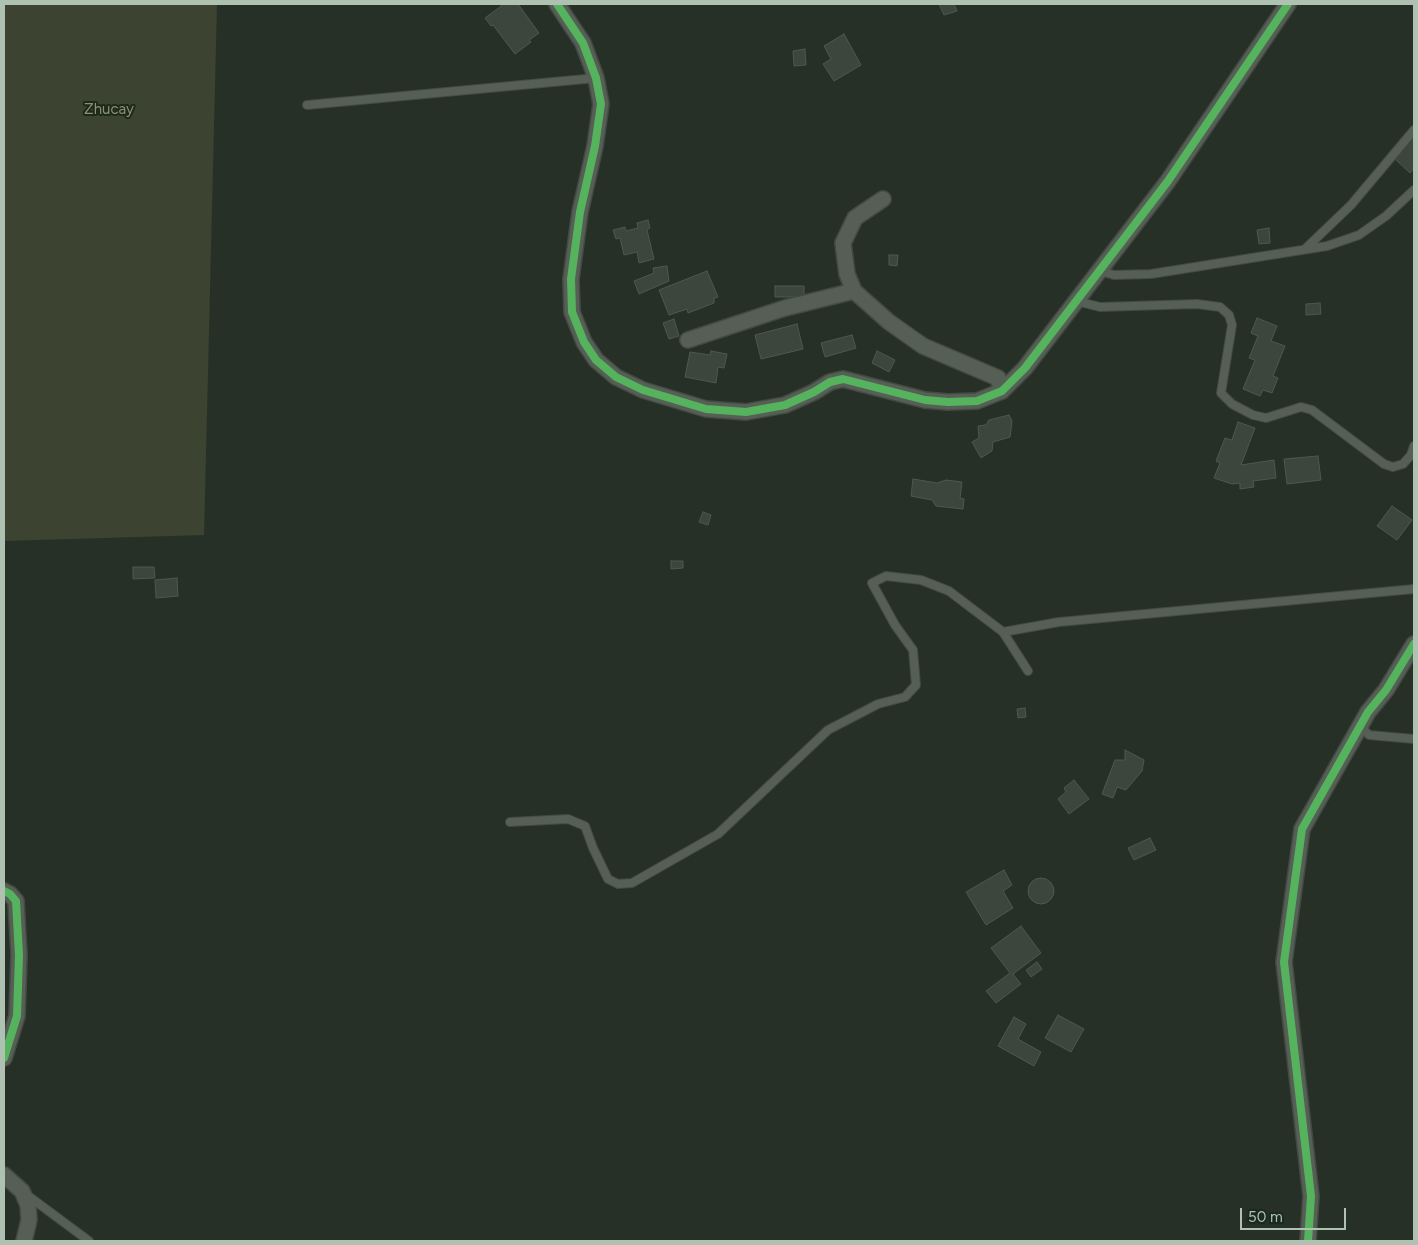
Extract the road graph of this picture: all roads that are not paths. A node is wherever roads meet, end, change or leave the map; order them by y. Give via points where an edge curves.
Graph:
1 (556, 4) edge
2 (1288, 4) edge
3 (596, 78) junction
4 (307, 106) dead end
5 (1414, 130) edge
6 (1414, 190) edge
7 (883, 198) dead end
8 (1304, 249) junction
9 (1100, 271) junction
10 (854, 291) junction
11 (1076, 301) junction
12 (688, 340) dead end
13 (1002, 391) junction
14 (1414, 446) edge
15 (1414, 589) edge
16 (1003, 632) junction
17 (1414, 644) edge
18 (1028, 671) dead end
19 (1360, 726) junction
20 (1414, 739) edge
21 (510, 822) dead end
22 (4, 891) edge
23 (4, 1058) edge
24 (4, 1175) edge
25 (22, 1191) junction
26 (24, 1241) edge
27 (89, 1241) edge
28 (1308, 1241) edge

1 - 3 street via 583,43
2 - 9 street via 1174,173
3 - 4 lane
3 - 13 street via 600,104 595,146 580,212 572,279 572,312 596,360 616,377 643,390 706,408 746,412 785,404 843,379 925,400 948,402 977,401
5 - 8 lane via 1351,205
6 - 8 lane via 1359,235 1327,246
7 - 10 street via 855,218 843,242 847,274
8 - 9 lane via 1151,274 1114,275
9 - 11 street
10 - 12 street via 785,308
10 - 13 street via 923,346 998,378
11 - 13 street
11 - 14 lane via 1100,307 1198,304 1220,307 1229,315 1232,325 1221,393 1232,404 1266,418 1301,407 1312,410 1384,464 1403,464
15 - 16 lane via 1059,622
16 - 18 lane
16 - 21 lane via 949,591 921,580 886,576 872,583 895,625 914,650 916,685 905,697 878,704 828,730 718,834 632,882 618,884 608,879 586,826 568,818
17 - 19 street
19 - 20 lane via 1369,735
19 - 28 street via 1302,829 1284,962 1311,1196
22 - 23 street via 16,901 19,955 17,1016
24 - 25 street
25 - 26 street via 28,1205
25 - 27 lane

